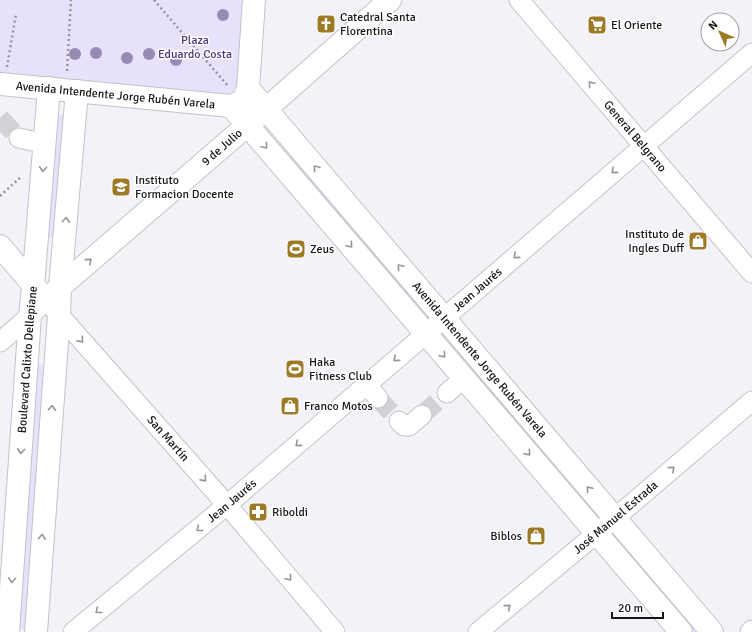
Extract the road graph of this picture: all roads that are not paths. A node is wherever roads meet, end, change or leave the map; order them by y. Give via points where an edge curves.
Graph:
1 (254, 0) edge
2 (390, 0) edge
3 (519, 0) edge
4 (752, 52) edge
5 (3, 75) edge
6 (72, 82) junction
7 (49, 88) junction
8 (237, 95) junction
9 (266, 109) junction
10 (247, 125) junction
11 (18, 138) tunnel mouth
12 (45, 144) junction
13 (644, 146) junction
14 (0, 246) edge
15 (752, 272) edge
16 (49, 297) junction
17 (30, 316) junction
18 (444, 318) junction
19 (425, 334) junction
20 (0, 342) edge
21 (464, 378) junction
22 (448, 393) tunnel mouth
23 (752, 401) edge
24 (422, 415) tunnel mouth
25 (400, 421) dead end
26 (227, 505) junction
27 (615, 518) junction
28 (596, 533) junction
29 (8, 632) edge
30 (36, 632) edge
31 (73, 632) edge
32 (336, 632) edge
33 (478, 632) edge
34 (681, 632) edge
35 (712, 632) edge

1 - 8 main road
2 - 9 main road, 9 de Julio
13 -> 3 street, General Belgrano
4 - 13 street, Jean Jaurés
5 - 7 main road, Avenida Intendente Jorge Rubén Varela
6 - 7 main road, Avenida Intendente Jorge Rubén Varela
6 - 8 main road, Avenida Intendente Jorge Rubén Varela
16 -> 6 main road, Boulevard Calixto Dellepiane
7 - 12 main road, Boulevard Calixto Dellepiane
8 - 9 main road, Avenida Intendente Jorge Rubén Varela
8 - 10 main road, Avenida Intendente Jorge Rubén Varela
9 - 10 main road, 9 de Julio
18 -> 9 main road, Avenida Intendente Jorge Rubén Varela
16 -> 10 main road, 9 de Julio
10 -> 19 main road, Avenida Intendente Jorge Rubén Varela
11 - 12 street
12 -> 16 main road, Boulevard Calixto Dellepiane
13 - 15 street, General Belgrano
13 -> 18 street, Jean Jaurés
14 - 16 main road, San Martín
16 - 17 main road, Boulevard Calixto Dellepiane
16 -> 26 street, San Martín
30 -> 16 main road, Boulevard Calixto Dellepiane
17 - 20 street
17 -> 29 main road, Boulevard Calixto Dellepiane
18 - 19 street, Jean Jaurés
27 -> 18 main road, Avenida Intendente Jorge Rubén Varela
19 -> 21 main road, Avenida Intendente Jorge Rubén Varela
19 -> 26 street, Jean Jaurés via 372,391
21 - 22 street
21 -> 28 main road, Avenida Intendente Jorge Rubén Varela
27 -> 23 street, José Manuel Estrada
24 - 25 street via 409,426 404,426
26 -> 31 street, Jean Jaurés
26 -> 32 street, San Martín
27 - 28 street, José Manuel Estrada
27 - 35 main road, Avenida Intendente Jorge Rubén Varela
33 -> 28 street, José Manuel Estrada
28 - 34 main road, Avenida Intendente Jorge Rubén Varela

